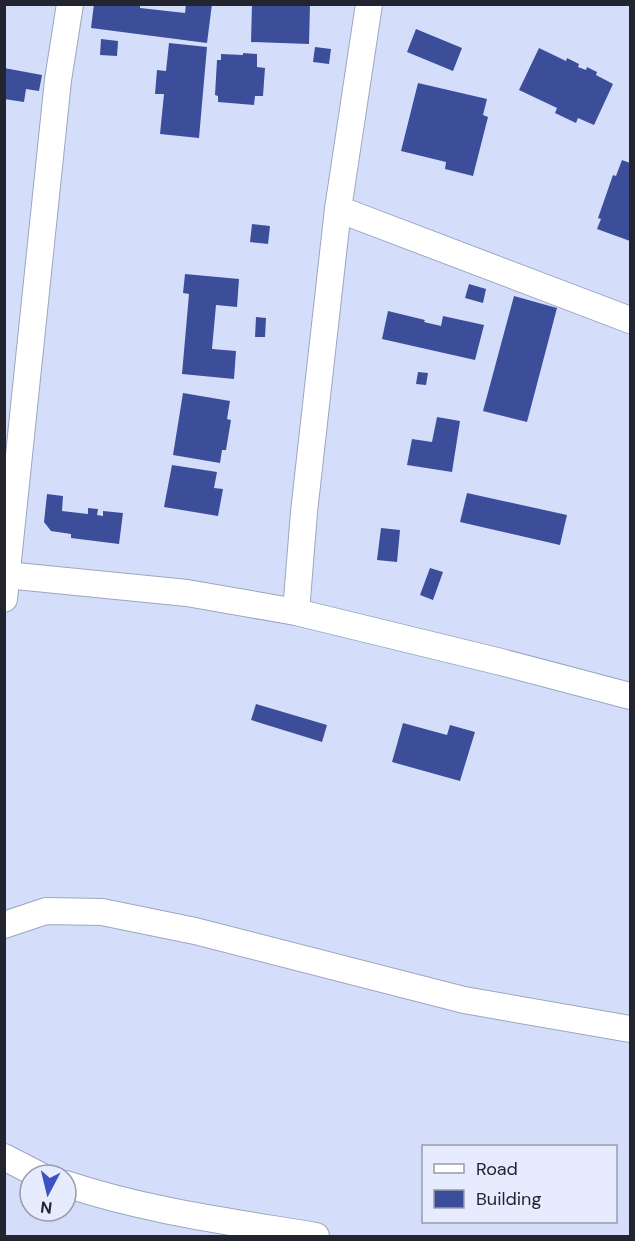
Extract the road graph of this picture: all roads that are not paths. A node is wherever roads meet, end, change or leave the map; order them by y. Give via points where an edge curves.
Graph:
1 (70, 4) edge
2 (369, 4) edge
3 (338, 209) junction
4 (630, 320) edge
5 (5, 587) edge
6 (296, 612) junction
7 (630, 696) edge
8 (4, 925) edge
9 (630, 1029) edge
10 (4, 1157) edge
11 (18, 1164) edge
12 (78, 1188) edge
13 (316, 1236) edge

1 - 5 street via 58,80
2 - 3 street
3 - 4 street
3 - 6 street
5 - 6 street via 187,593
6 - 7 street
8 - 9 street via 46,911 102,912 195,931 464,999
10 - 11 street
12 - 13 street via 184,1213

